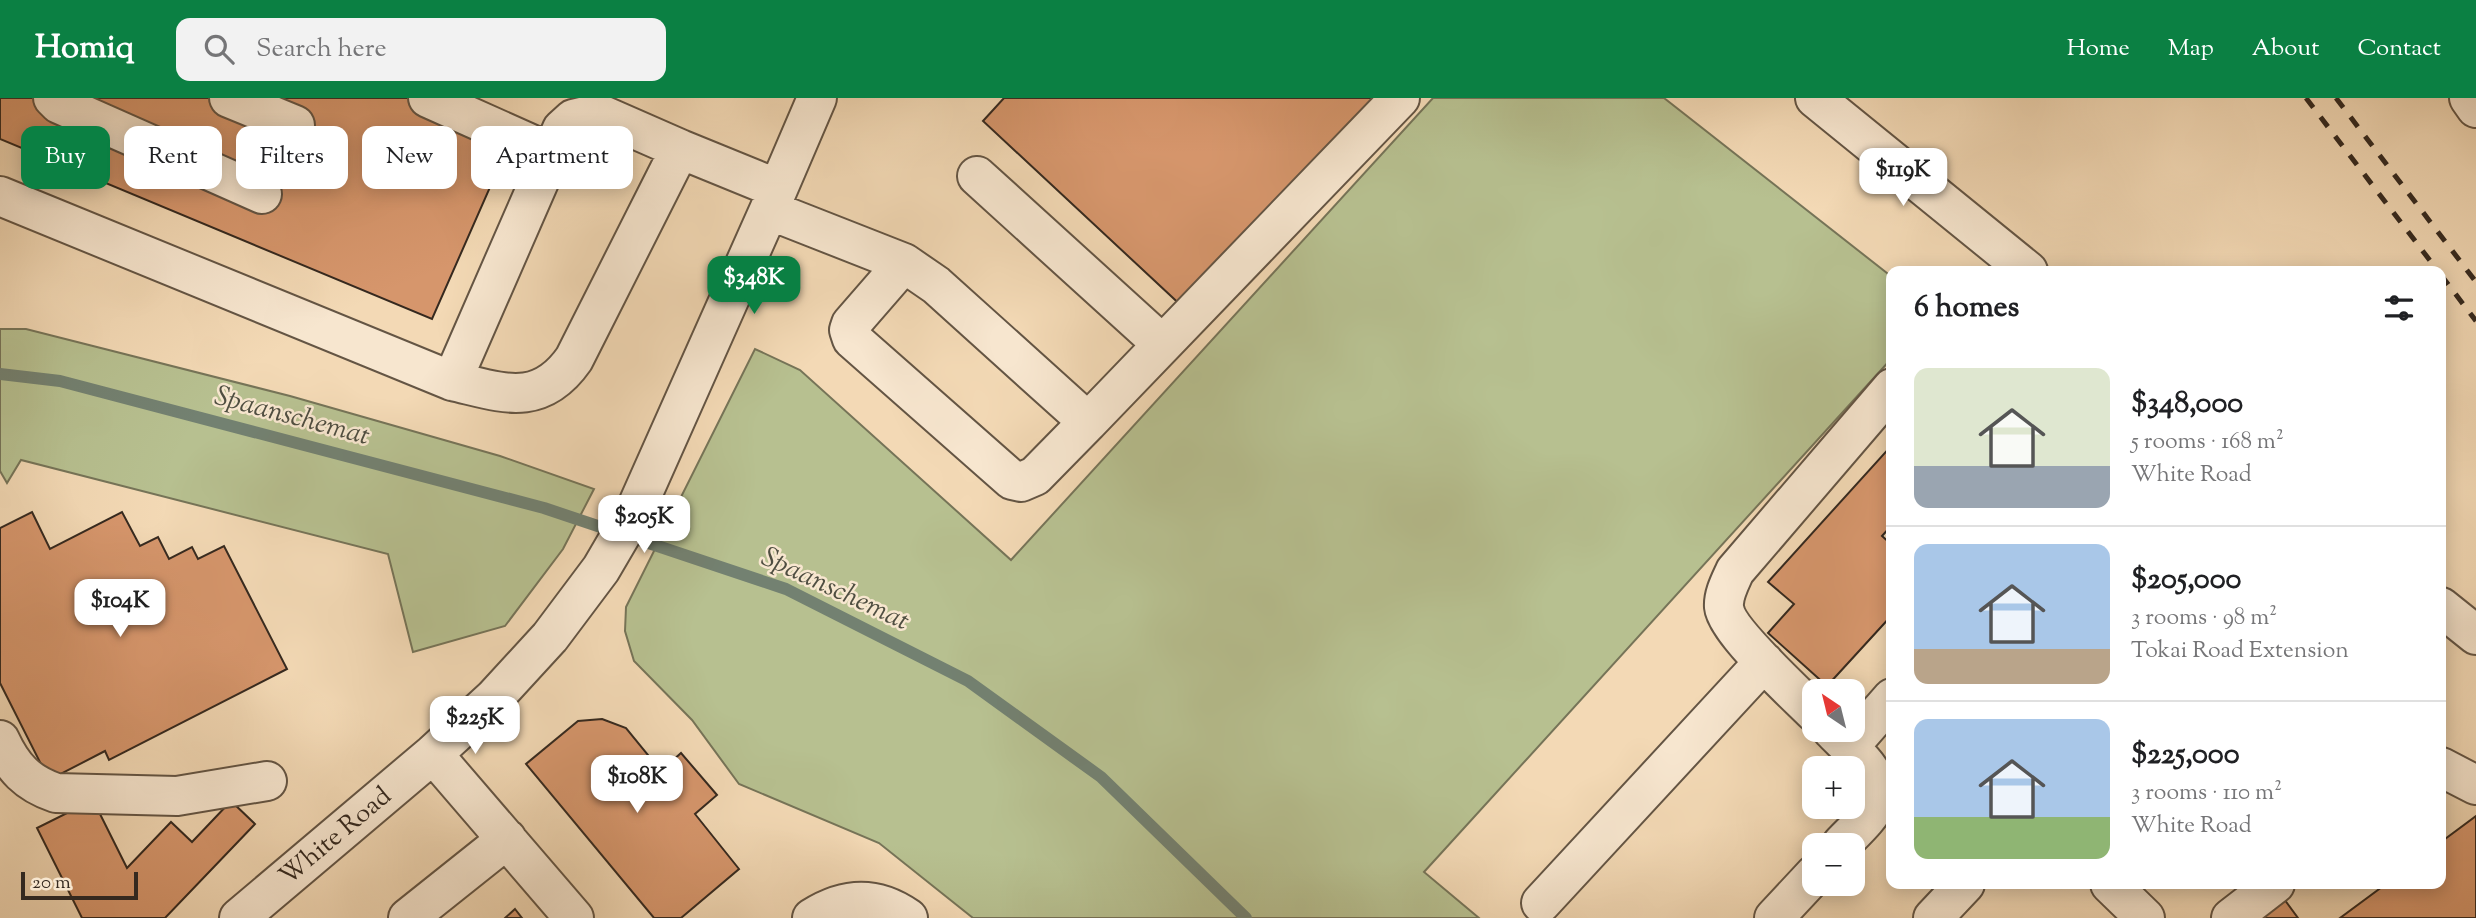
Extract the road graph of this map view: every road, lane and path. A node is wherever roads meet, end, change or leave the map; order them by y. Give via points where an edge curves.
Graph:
1 (229, 98) edge
2 (428, 98) edge
3 (817, 98) edge
4 (1400, 98) edge
5 (1815, 98) edge
6 (2469, 98) edge
7 (69, 102) edge
8 (2476, 108) edge
9 (295, 125) dead end
10 (491, 126) edge
11 (565, 126) edge
12 (628, 126) edge
13 (633, 128) edge
14 (680, 149) junction
15 (977, 176) dead end
16 (535, 189) edge
17 (262, 194) dead end
18 (0, 196) edge
19 (774, 200) junction
20 (904, 263) junction
21 (2008, 265) edge
22 (1162, 344) junction
23 (452, 381) junction
24 (1886, 395) edge
25 (1088, 422) junction
26 (2446, 611) edge
27 (2476, 635) edge
28 (1764, 662) junction
29 (1802, 700) edge
30 (1886, 703) edge
31 (1866, 718) edge
32 (0, 740) edge
33 (1844, 742) edge
34 (433, 754) junction
35 (2446, 770) edge
36 (267, 781) dead end
37 (2476, 785) edge
38 (1852, 833) edge
39 (507, 839) junction
40 (1802, 888) edge
41 (1960, 889) edge
42 (2115, 889) edge
43 (2269, 889) edge
44 (1541, 903) dead end
45 (239, 918) edge
46 (408, 918) edge
47 (574, 918) edge
48 (812, 918) edge
49 (908, 918) edge
50 (1774, 918) edge
51 (1933, 918) edge
52 (2145, 918) edge
53 (2231, 918) edge

1 - 9 street
2 - 10 street
3 - 19 street
4 - 22 street
5 - 21 street
6 - 8 street
7 - 17 street
11 - 12 street via 573,119 598,113
13 - 14 street
14 - 19 street
14 - 23 street via 567,369 526,394
15 - 22 street
16 - 23 street
18 - 23 street
19 - 20 street
19 - 34 street, White Road via 635,511 601,569 550,637 494,698
20 - 25 street via 936,285
20 - 25 street via 851,324 852,339 1012,480 1035,476
22 - 25 street
24 - 28 street via 1735,571 1724,608 1735,629
26 - 27 street
28 - 29 street
28 - 44 street
30 - 31 street
32 - 36 street via 23,776 56,793 177,796
33 - 38 street via 1878,783 1878,801
34 - 39 street
34 - 45 street, White Road
35 - 37 street
39 - 46 street
39 - 47 street
40 - 50 street
41 - 51 street
42 - 52 street
43 - 53 street
48 - 49 street via 843,903 870,900

